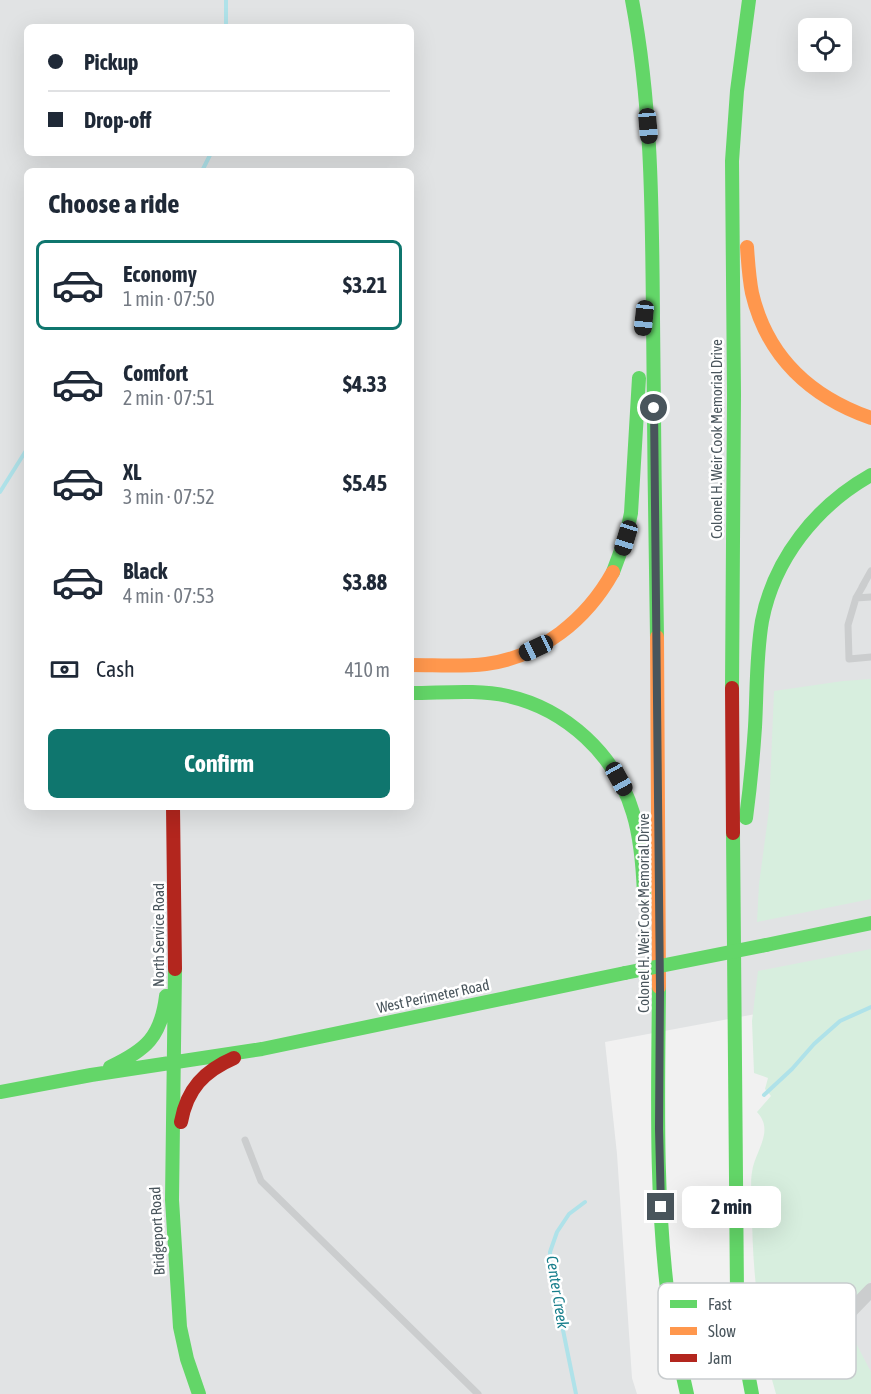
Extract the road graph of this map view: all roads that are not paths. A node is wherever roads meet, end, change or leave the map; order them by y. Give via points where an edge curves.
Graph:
1 (632, 0) edge
2 (750, 0) edge
3 (652, 232) junction
4 (871, 418) edge
5 (871, 475) edge
6 (871, 571) edge
7 (864, 584) dead end
8 (871, 597) edge
9 (856, 598) junction
10 (871, 657) edge
11 (414, 665) edge
12 (414, 693) edge
13 (173, 810) edge
14 (734, 911) junction
15 (644, 913) dead end
16 (871, 923) edge
17 (175, 931) junction
18 (645, 953) dead end
19 (262, 1049) junction
20 (174, 1063) junction
21 (91, 1075) junction
22 (0, 1092) edge
23 (659, 1129) junction
24 (245, 1140) dead end
25 (735, 1167) junction
26 (175, 1235) junction
27 (667, 1283) edge
28 (737, 1283) edge
29 (747, 1283) edge
30 (871, 1290) edge
31 (856, 1306) edge
32 (684, 1379) edge
33 (749, 1379) edge
34 (200, 1394) edge
35 (478, 1394) edge
36 (687, 1394) edge
37 (752, 1394) edge

1 - 3 main road, Colonel H. Weir Cook Memorial Drive via 650,149
2 - 4 main road via 744,173 752,293 774,346 801,378 820,394
2 - 14 main road, Colonel H. Weir Cook Memorial Drive via 736,91 732,161
3 - 11 main road via 639,362 630,520 611,577 577,621 524,653 483,664
3 - 23 main road, Colonel H. Weir Cook Memorial Drive
5 - 14 main road via 820,512 798,538 779,570 765,609 750,791
6 - 9 lane
7 - 9 lane
8 - 9 lane
9 - 10 lane via 848,625 849,659
12 - 15 main road via 481,692 508,696 560,717 583,733 599,749 626,791 637,826
13 - 17 main road, North Service Road
14 - 25 main road, Colonel H. Weir Cook Memorial Drive
16 - 19 main road, West Perimeter Road, bridge
17 - 20 main road, North Service Road
17 - 21 main road via 164,1014 158,1029 145,1047
18 - 23 main road
19 - 20 main road, West Perimeter Road
19 - 26 main road via 217,1066 187,1097 182,1114
20 - 21 main road, West Perimeter Road
20 - 26 main road, Bridgeport Road via 171,1162
21 - 22 main road, West Perimeter Road
23 - 27 main road, Colonel H. Weir Cook Memorial Drive
24 - 35 lane via 261,1181
25 - 28 main road
25 - 29 main road
26 - 34 main road, Bridgeport Road via 180,1327
30 - 31 street
32 - 36 main road, Colonel H. Weir Cook Memorial Drive
33 - 37 main road

